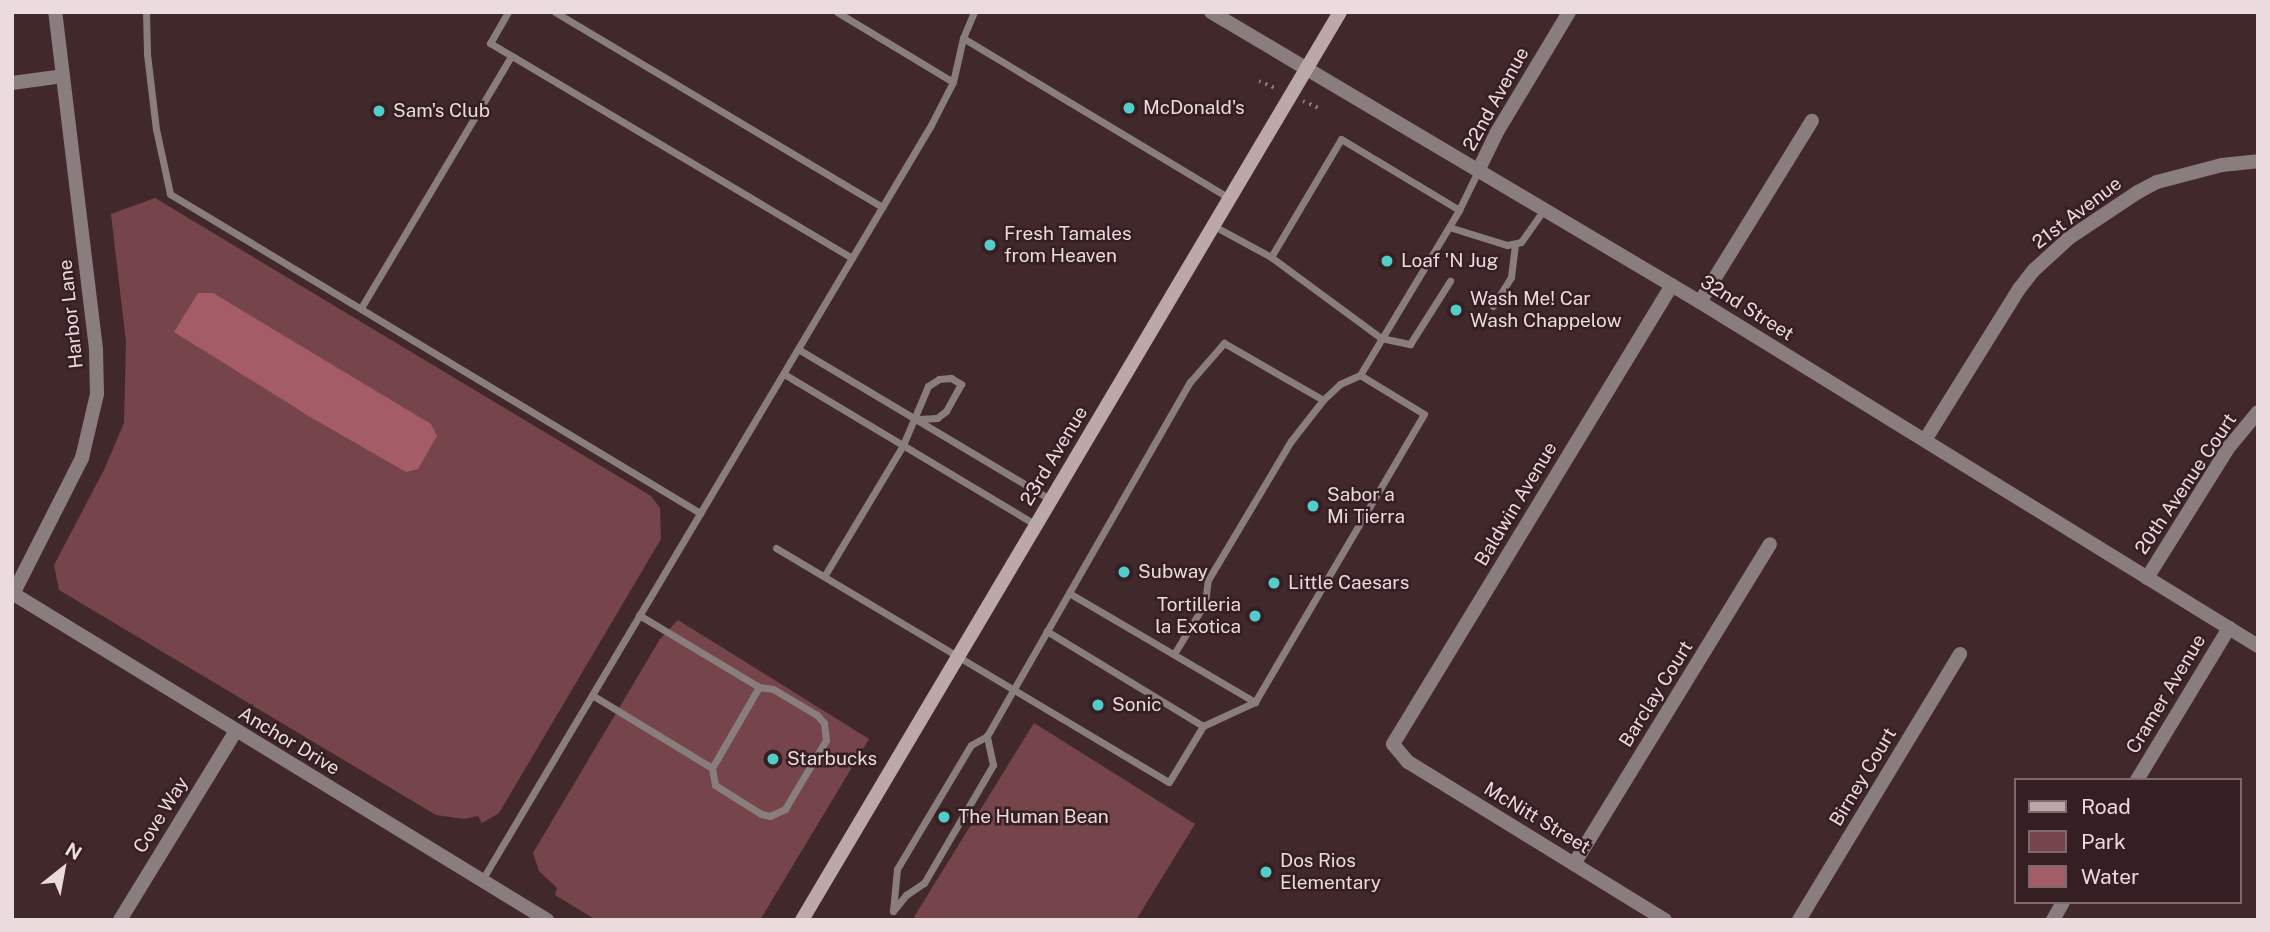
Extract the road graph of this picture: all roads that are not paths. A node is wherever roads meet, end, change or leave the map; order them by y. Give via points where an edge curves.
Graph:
1 (55, 12) edge
2 (146, 12) edge
3 (508, 12) edge
4 (555, 12) edge
5 (837, 12) edge
6 (974, 12) edge
7 (1211, 12) edge
8 (1340, 12) edge
9 (1569, 12) edge
10 (963, 38) junction
11 (511, 55) junction
12 (1306, 69) junction
13 (63, 76) junction
14 (953, 82) junction
15 (12, 83) edge
16 (1812, 121) dead end
17 (2258, 161) edge
18 (1479, 169) junction
19 (1230, 199) junction
20 (882, 207) junction
21 (1545, 208) junction
22 (1459, 209) junction
23 (1213, 225) junction
24 (1449, 227) junction
25 (1514, 244) junction
26 (1271, 257) junction
27 (852, 258) junction
28 (1450, 281) dead end
29 (1672, 285) junction
30 (1700, 302) junction
31 (1493, 306) dead end
32 (361, 309) junction
33 (1381, 338) junction
34 (798, 349) junction
35 (783, 373) junction
36 (1360, 375) junction
37 (1323, 400) junction
38 (2258, 412) edge
39 (915, 419) junction
40 (1925, 440) junction
41 (903, 445) junction
42 (1051, 500) junction
43 (700, 513) junction
44 (1036, 525) junction
45 (1770, 544) dead end
46 (776, 548) dead end
47 (825, 575) junction
48 (2147, 578) junction
49 (1069, 593) junction
50 (13, 594) edge
51 (639, 615) junction
52 (2229, 628) junction
53 (1047, 631) junction
54 (2258, 646) edge
55 (959, 654) junction
56 (1174, 654) junction
57 (1959, 654) dead end
58 (759, 687) junction
59 (1014, 688) junction
60 (592, 695) junction
61 (1255, 702) junction
62 (1203, 726) junction
63 (236, 731) junction
64 (987, 736) junction
65 (1393, 744) joint
66 (712, 768) junction
67 (2138, 778) edge
68 (1574, 864) junction
69 (482, 880) junction
70 (2062, 904) edge
71 (120, 920) edge
72 (547, 920) edge
73 (802, 920) edge
74 (1665, 920) edge
75 (1799, 920) edge
76 (2053, 920) edge

1 - 13 street, Harbor Lane
2 - 32 lane via 146,54 170,194
3 - 11 lane via 490,43
4 - 20 lane
5 - 14 lane
6 - 10 lane
7 - 12 street, 32nd Street
8 - 12 main road, 23rd Avenue
9 - 18 street, 22nd Avenue
10 - 14 lane
10 - 19 lane
11 - 27 lane
11 - 32 lane
12 - 18 street, 32nd Street
12 - 19 main road, 23rd Avenue
13 - 15 street
13 - 50 street, Harbor Lane via 96,349 97,394 82,458
14 - 20 lane
16 - 30 street
17 - 40 street, 21st Avenue via 2157,182 2069,238 2020,289
18 - 21 street, 32nd Street
18 - 22 lane
19 - 23 main road, 23rd Avenue
20 - 27 lane
21 - 25 lane via 1521,242
21 - 29 street, 32nd Street
22 - 24 lane
22 - 26 lane via 1341,139
23 - 26 lane
23 - 42 main road, 23rd Avenue
24 - 25 lane via 1507,246
24 - 33 lane
25 - 31 lane via 1511,277
26 - 33 lane
27 - 34 lane
28 - 33 lane via 1410,344
29 - 30 street, 32nd Street
29 - 65 street, Baldwin Avenue
30 - 40 street, 32nd Street
32 - 43 lane
33 - 36 lane
34 - 35 lane
34 - 39 lane
35 - 41 lane
35 - 43 lane
36 - 37 lane via 1340,384
36 - 61 lane via 1424,414
37 - 49 lane via 1224,343 1189,382
37 - 56 lane via 1290,441 1208,580 1206,603
38 - 48 street, 20th Avenue Court via 2229,447
39 - 39 lane via 937,418 961,384 951,378 928,386
39 - 41 lane
39 - 42 lane
40 - 48 street, 32nd Street
41 - 44 lane
41 - 47 lane
42 - 44 main road, 23rd Avenue
43 - 51 lane
44 - 55 main road, 23rd Avenue
45 - 68 street, Barclay Court
46 - 47 lane
47 - 55 lane
48 - 52 street, 32nd Street
49 - 53 lane
49 - 56 lane
50 - 63 street, Anchor Drive
51 - 58 lane
51 - 60 lane
52 - 54 street, 32nd Street
52 - 67 street, Cramer Avenue
53 - 59 lane
53 - 62 lane
55 - 59 lane
55 - 73 main road, 23rd Avenue
56 - 61 lane
57 - 75 street, Birney Court
58 - 66 lane
58 - 66 lane via 773,689 817,715 824,723 826,740 785,809 770,816 715,785
59 - 62 lane via 1169,782
59 - 64 lane
60 - 66 lane
60 - 69 lane
61 - 62 lane
63 - 69 street, Anchor Drive
63 - 71 street, Cove Way
64 - 64 lane via 971,745 897,869 892,911 923,883 993,765
65 - 68 street, McNitt Street via 1408,762
68 - 74 street, McNitt Street
69 - 72 street, Anchor Drive
70 - 76 street

